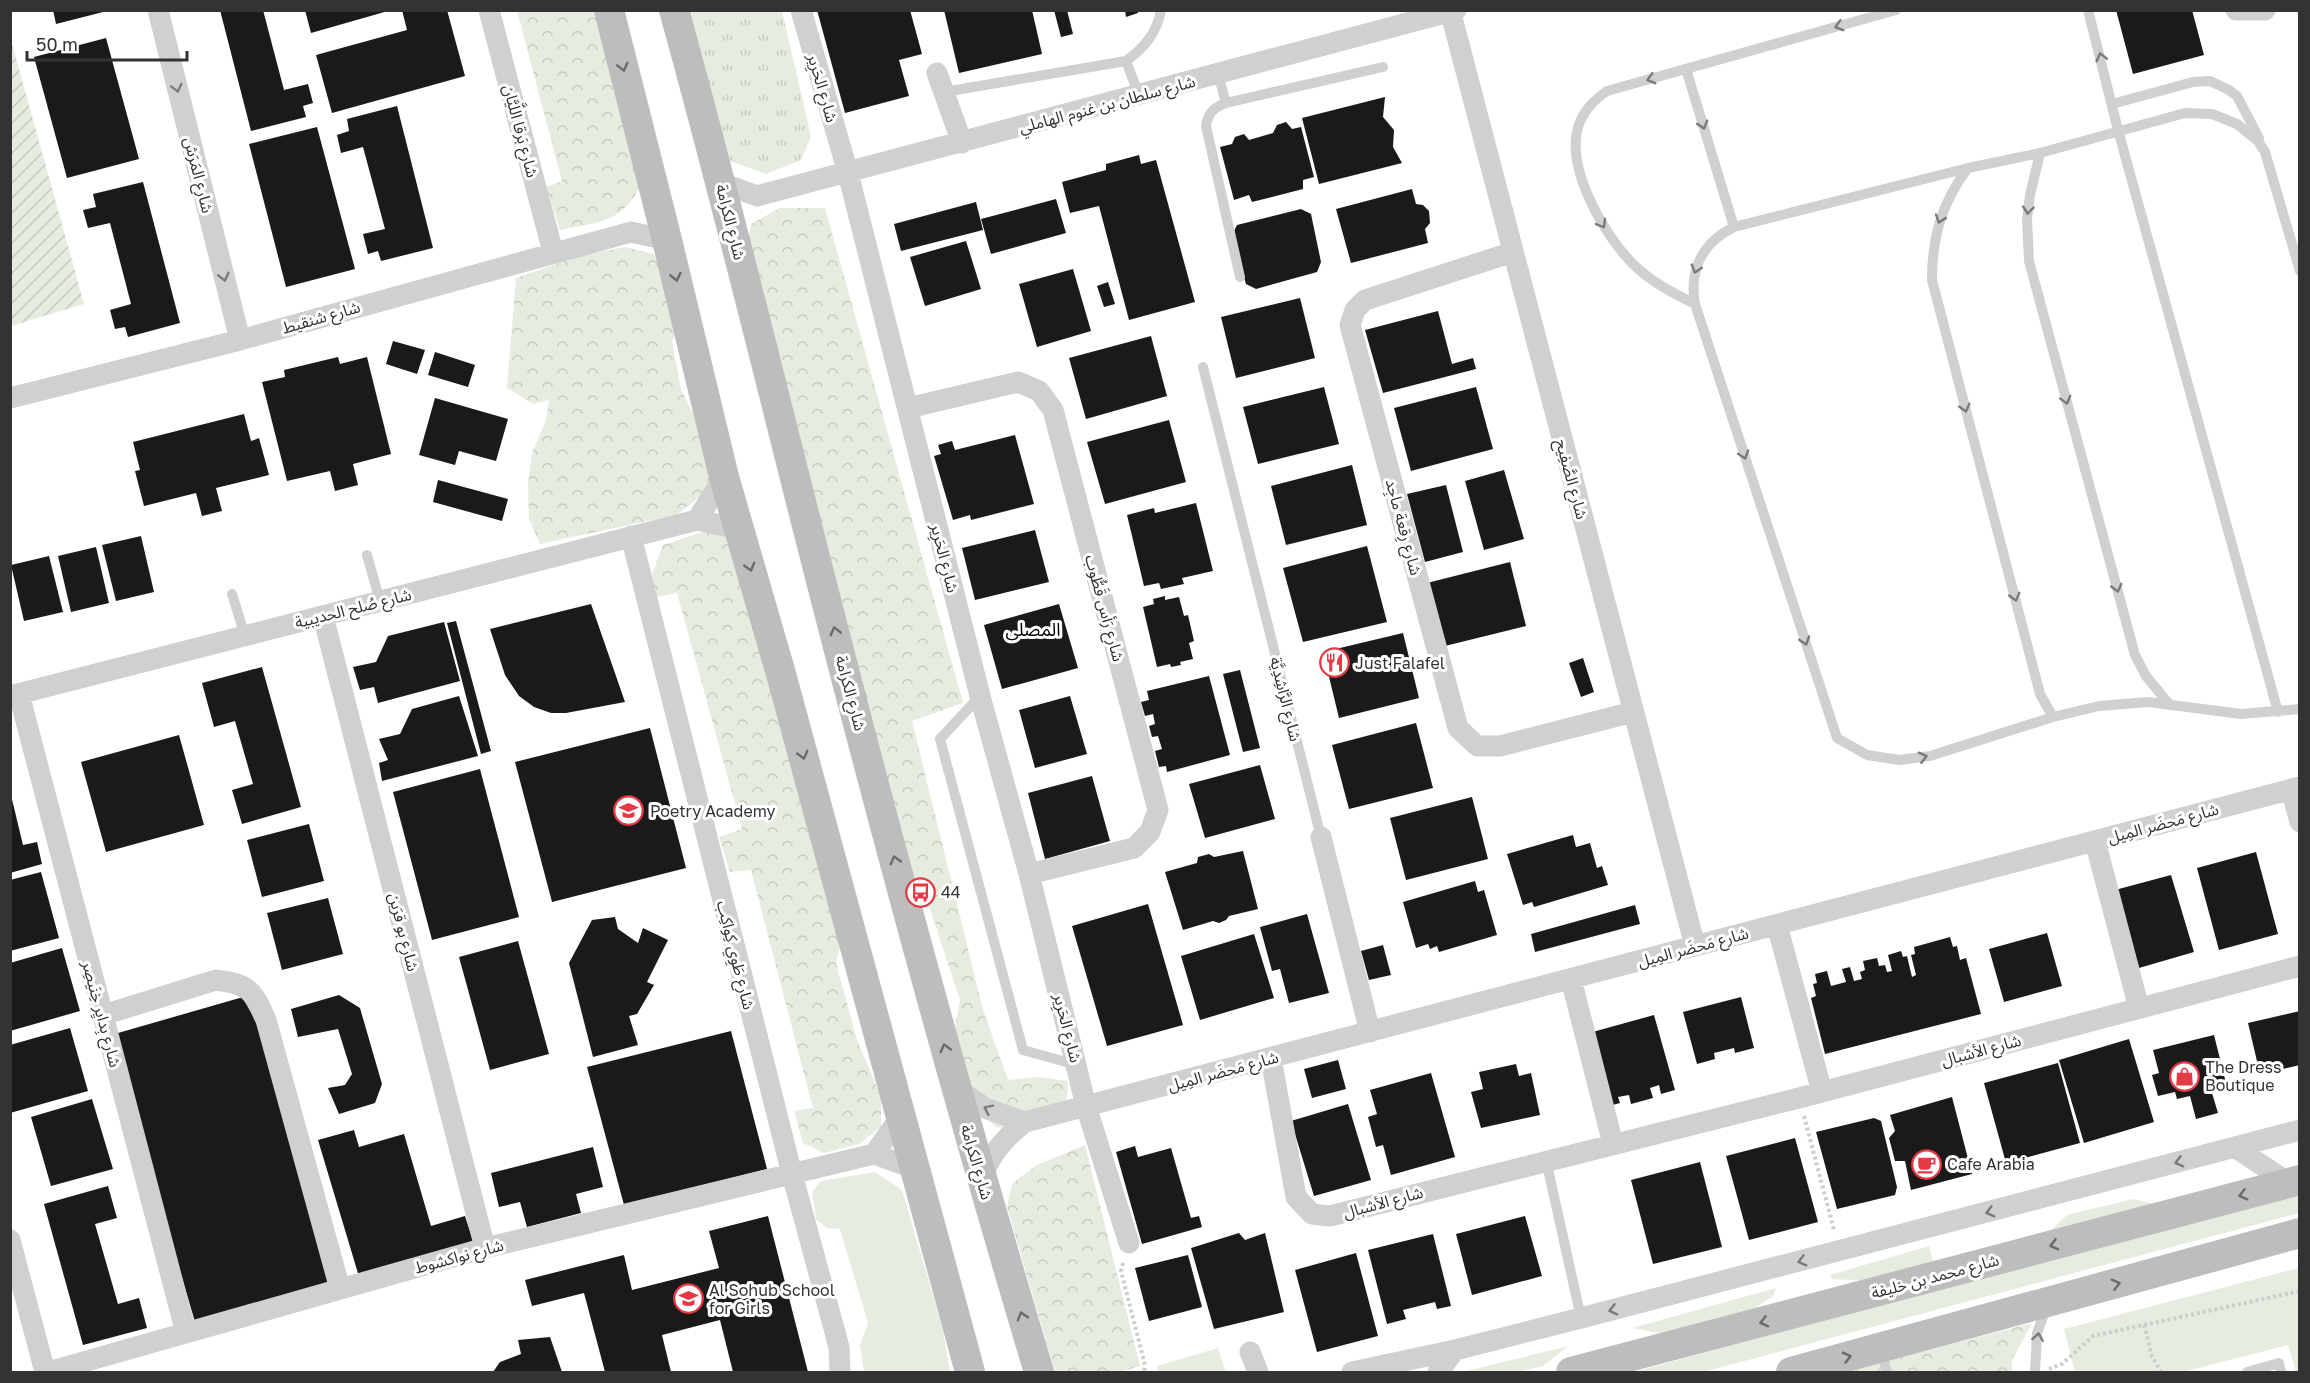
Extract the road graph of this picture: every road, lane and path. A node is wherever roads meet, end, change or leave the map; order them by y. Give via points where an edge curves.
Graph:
1 (158, 10) edge
2 (489, 10) edge
3 (609, 10) edge
4 (674, 10) edge
5 (801, 10) edge
6 (1161, 10) edge
7 (1896, 10) edge
8 (2088, 10) edge
9 (2236, 10) edge
10 (2265, 10) edge
11 (1452, 11) edge
12 (1126, 61) junction
13 (1383, 66) dead end
14 (1686, 69) junction
15 (1218, 74) junction
16 (941, 82) joint
17 (1138, 95) junction
18 (1226, 103) junction
19 (2112, 104) junction
20 (2118, 130) junction
21 (962, 143) junction
22 (2265, 152) junction
23 (2040, 153) junction
24 (1968, 168) junction
25 (848, 173) junction
26 (722, 183) junction
27 (757, 196) junction
28 (657, 199) junction
29 (1734, 227) junction
30 (734, 230) junction
31 (631, 232) junction
32 (667, 240) junction
33 (553, 252) junction
34 (1513, 252) junction
35 (2300, 271) edge
36 (1240, 277) dead end
37 (1695, 304) junction
38 (240, 340) junction
39 (1203, 367) dead end
40 (10, 398) edge
41 (908, 408) junction
42 (724, 477) junction
43 (696, 520) junction
44 (739, 529) junction
45 (631, 536) junction
46 (367, 555) dead end
47 (232, 594) dead end
48 (380, 601) junction
49 (323, 616) junction
50 (245, 636) junction
51 (15, 695) edge
52 (980, 696) junction
53 (2169, 704) junction
54 (2300, 709) edge
55 (2278, 711) junction
56 (1633, 712) junction
57 (2053, 717) junction
58 (2295, 788) edge
59 (2300, 822) edge
60 (1321, 837) joint
61 (2095, 841) junction
62 (1029, 874) junction
63 (1777, 925) junction
64 (1695, 946) junction
65 (2300, 966) edge
66 (1571, 979) junction
67 (2139, 1008) junction
68 (103, 1015) junction
69 (1370, 1032) junction
70 (1271, 1058) junction
71 (1077, 1065) junction
72 (956, 1088) junction
73 (1822, 1092) junction
74 (1799, 1098) junction
75 (1086, 1107) junction
76 (901, 1116) junction
77 (1025, 1122) junction
78 (2300, 1130) edge
79 (1613, 1144) junction
80 (2236, 1148) junction
81 (874, 1154) junction
82 (1546, 1160) junction
83 (915, 1169) junction
84 (792, 1173) junction
85 (981, 1180) junction
86 (2294, 1182) edge
87 (2300, 1233) edge
88 (10, 1240) edge
89 (1129, 1242) joint
90 (485, 1248) junction
91 (1840, 1251) junction
92 (340, 1289) junction
93 (2300, 1291) edge
94 (2049, 1302) junction
95 (1581, 1318) junction
96 (2144, 1325) junction
97 (186, 1333) junction
98 (1455, 1350) junction
99 (1250, 1352) dead end
100 (1884, 1360) edge
101 (1393, 1368) edge
102 (46, 1372) edge
103 (840, 1372) edge
104 (970, 1372) edge
105 (1039, 1372) edge
106 (1144, 1372) edge
107 (1258, 1372) edge
108 (1352, 1372) edge
109 (1438, 1372) edge
110 (1571, 1372) edge
111 (1791, 1372) edge
112 (2037, 1372) edge
113 (2162, 1372) edge
114 (2247, 1372) edge
115 (2281, 1372) edge

1 -> 38 street, شارع المَرَش
2 - 33 street, شارع بَرقا اللَّيَّان
3 -> 28 main road
4 - 26 main road, شارع الكرامة
5 - 25 street, شارع الحَرِير
6 - 12 lane via 1151,38
7 -> 14 lane
19 -> 8 lane
9 - 10 street
11 - 15 street, شارع سلطان بن غنوم الهاملي
11 - 34 street, شارع الصَّفِيح
12 - 16 lane
12 - 17 lane
13 - 18 lane
14 -> 29 lane
14 -> 37 lane via 1598,98 1579,125 1576,149 1592,205 1617,247 1653,280
15 - 17 street, شارع سلطان بن غنوم الهاملي
15 - 18 lane
16 - 21 street
17 - 21 street, شارع سلطان بن غنوم الهاملي
18 - 36 lane via 1212,111 1206,126
19 - 20 lane
19 - 22 lane via 2210,81 2237,96
20 - 22 lane via 2186,113 2212,114 2237,124
20 - 23 lane
20 - 55 lane
21 - 25 street, شارع سلطان بن غنوم الهاملي
22 - 35 lane
23 - 24 lane
23 -> 53 lane via 2027,219 2029,261 2135,655
24 - 29 lane
24 -> 57 lane via 1940,218 1934,238 1932,280 2040,694
25 - 27 street, شارع سلطان بن غنوم الهاملي
25 - 41 street, شارع الحَرِير
26 - 27 street
26 - 30 main road, شارع الكرامة
27 - 30 street
28 - 31 street
28 - 32 main road
29 -> 37 lane via 1712,241 1697,263 1693,276
72 -> 30 main road, شارع الكرامة via 800,500
31 - 32 street, شارع شنقيط
31 - 33 street, شارع شنقيط
32 -> 42 main road
33 - 38 street, شارع شنقيط
34 - 56 street, شارع الصَّفِيح
34 - 56 street, شارع رِقعة ماجِد via 1365,300 1355,310 1350,325 1458,728 1477,746 1500,747
37 -> 57 lane via 1837,738 1867,755 1914,759
38 - 40 street, شارع شنقيط
39 - 60 lane, شارع الرَّاشِدِيَّة
41 - 52 street, شارع الحَرِير
41 - 62 street, شارع رَأس قَطُّوب via 1018,382 1039,391 1053,410 1158,810 1150,832 1134,848
42 - 43 street
42 - 44 main road
43 - 44 street, شارع صُلح الحديبية
43 - 45 street, شارع صُلح الحديبية
44 -> 76 main road
45 - 48 street, شارع صُلح الحديبية
45 - 84 street, شارع طَوِي كِواكِب
46 - 48 lane
47 - 50 lane
48 - 49 street, شارع صُلح الحديبية
49 - 50 street, شارع صُلح الحديبية
49 - 90 street, شارع بو قرَين
50 - 51 street, شارع صُلح الحديبية
51 - 68 street, شارع بِدايِر خِنَيصِر
52 - 62 street, شارع الحَرِير
52 - 71 lane via 940,739 1023,1050
53 - 55 lane via 2241,714
53 - 57 lane via 2099,706
54 - 55 lane
56 - 64 street, شارع الصَّفِيح
58 - 59 street
58 - 61 street, شارع مَحضَر المِيل
60 - 69 street, شارع الرَّاشِدِيَّة
61 - 63 street, شارع مَحضَر المِيل
61 - 67 street
62 - 71 street, شارع الحَرِير
63 - 64 street, شارع مَحضَر المِيل
63 - 73 street
64 - 66 street, شارع مَحضَر المِيل
65 - 67 street, شارع الأشبال
66 - 69 street, شارع مَحضَر المِيل
66 - 79 street
67 - 73 street, شارع الأشبال
68 - 92 street via 216,980 234,982 254,993 266,1020
68 - 97 street, شارع بِدايِر خِنَيصِر
69 - 70 street, شارع مَحضَر المِيل
70 - 75 street, شارع مَحضَر المِيل
70 - 82 street, شارع الأشبال via 1296,1197 1312,1214 1330,1216
71 - 75 street, شارع الحَرِير
77 -> 72 street via 985,1108
72 - 85 main road, شارع الكرامة
73 - 74 street, شارع الأشبال
74 - 79 street, شارع الأشبال
74 - 91 path
75 - 77 street, شارع مَحضَر المِيل
75 - 89 street
76 - 81 street
76 - 83 main road
77 - 85 street, شارع مَحضَر المِيل via 999,1146
78 - 80 street
79 - 82 street, شارع الأشبال
80 - 86 street
80 -> 91 street
81 - 83 street
81 - 84 street, شارع نواكشوط
82 - 95 lane
83 - 104 main road
84 - 90 street, شارع نواكشوط
84 - 103 street, شارع طَوِي كِواكِب via 839,1347
105 -> 85 main road, شارع الكرامة
86 -> 110 main road, شارع محمد بن خليفة
94 -> 87 main road
88 - 102 street
89 - 106 path via 1121,1271
90 - 92 street, شارع نواكشوط
91 -> 95 street
92 - 97 street, شارع نواكشوط
93 - 96 path
94 - 100 main road
112 -> 94 lane via 2037,1334
95 - 98 street
96 - 112 path via 2093,1336 2062,1364
96 - 113 path via 2152,1356
97 - 102 street, شارع نواكشوط
98 - 101 street
98 - 109 street
99 - 107 street
111 -> 100 main road
101 - 108 street
114 - 115 lane via 2278,1364

